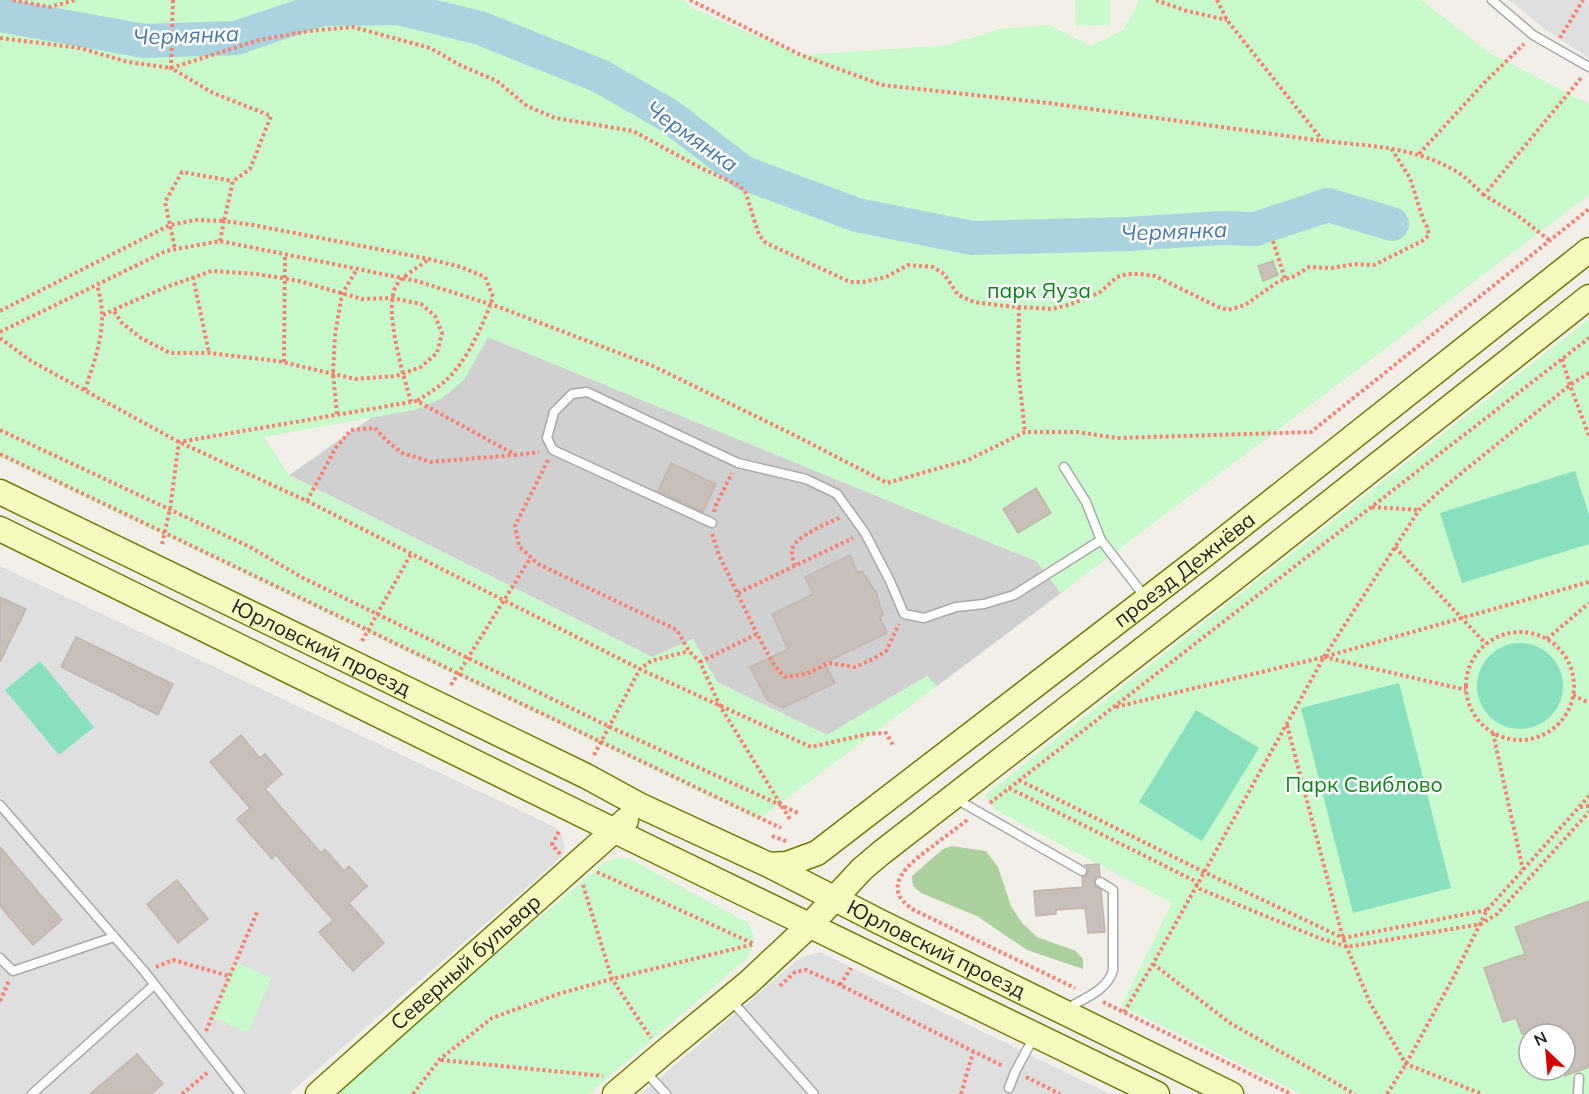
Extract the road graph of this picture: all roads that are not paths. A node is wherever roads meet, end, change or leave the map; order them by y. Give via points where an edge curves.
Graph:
1 (1492, 0) edge
2 (1589, 68) edge
3 (1589, 250) edge
4 (1589, 297) edge
5 (1064, 467) dead end
6 (0, 492) edge
7 (712, 523) road end
8 (0, 529) edge
9 (1101, 540) junction
10 (1147, 600) junction
11 (953, 797) junction
12 (0, 806) edge
13 (641, 806) junction
14 (615, 831) junction
15 (769, 865) junction
16 (1082, 871) dead end
17 (1100, 882) dead end
18 (836, 898) junction
19 (810, 925) junction
20 (114, 938) junction
21 (0, 958) edge
22 (154, 985) junction
23 (730, 999) junction
24 (1062, 1012) junction
25 (1035, 1035) junction
26 (1579, 1078) dead end
27 (631, 1081) edge
28 (1009, 1088) dead end
29 (32, 1094) edge
30 (240, 1094) edge
31 (318, 1094) edge
32 (666, 1094) edge
33 (814, 1094) edge
34 (1157, 1094) edge
35 (1231, 1094) edge
36 (1578, 1094) edge

1 - 2 lane via 1533,35
3 - 10 main road, проезд Дежнёва
4 - 11 main road, проезд Дежнёва
5 - 9 lane via 1086,502
6 - 13 main road, Юрловский проезд
7 - 9 lane via 554,450 548,438 554,412 572,394 586,392 738,463 806,478 837,494 865,533 904,614 924,618 1014,595
8 - 14 main road, Юрловский проезд
9 - 10 lane
10 - 15 main road, проезд Дежнёва via 817,853 787,864
11 - 16 lane
11 - 18 main road, проезд Дежнёва via 868,863
12 - 20 lane
13 - 14 main road
13 - 15 main road, Юрловский проезд
14 - 19 main road, Юрловский проезд
14 - 31 main road, Северный бульвар
15 - 18 main road, Юрловский проезд
17 - 24 lane via 1113,890 1112,977
18 - 19 main road
18 - 24 main road, Юрловский проезд
19 - 23 main road
19 - 25 main road, Юрловский проезд
20 - 21 lane via 13,970
20 - 22 lane
22 - 29 lane
22 - 30 lane
23 - 27 main road
23 - 33 lane
24 - 35 main road, Юрловский проезд
25 - 28 lane
25 - 34 main road, Юрловский проезд
26 - 36 lane
27 - 32 lane

